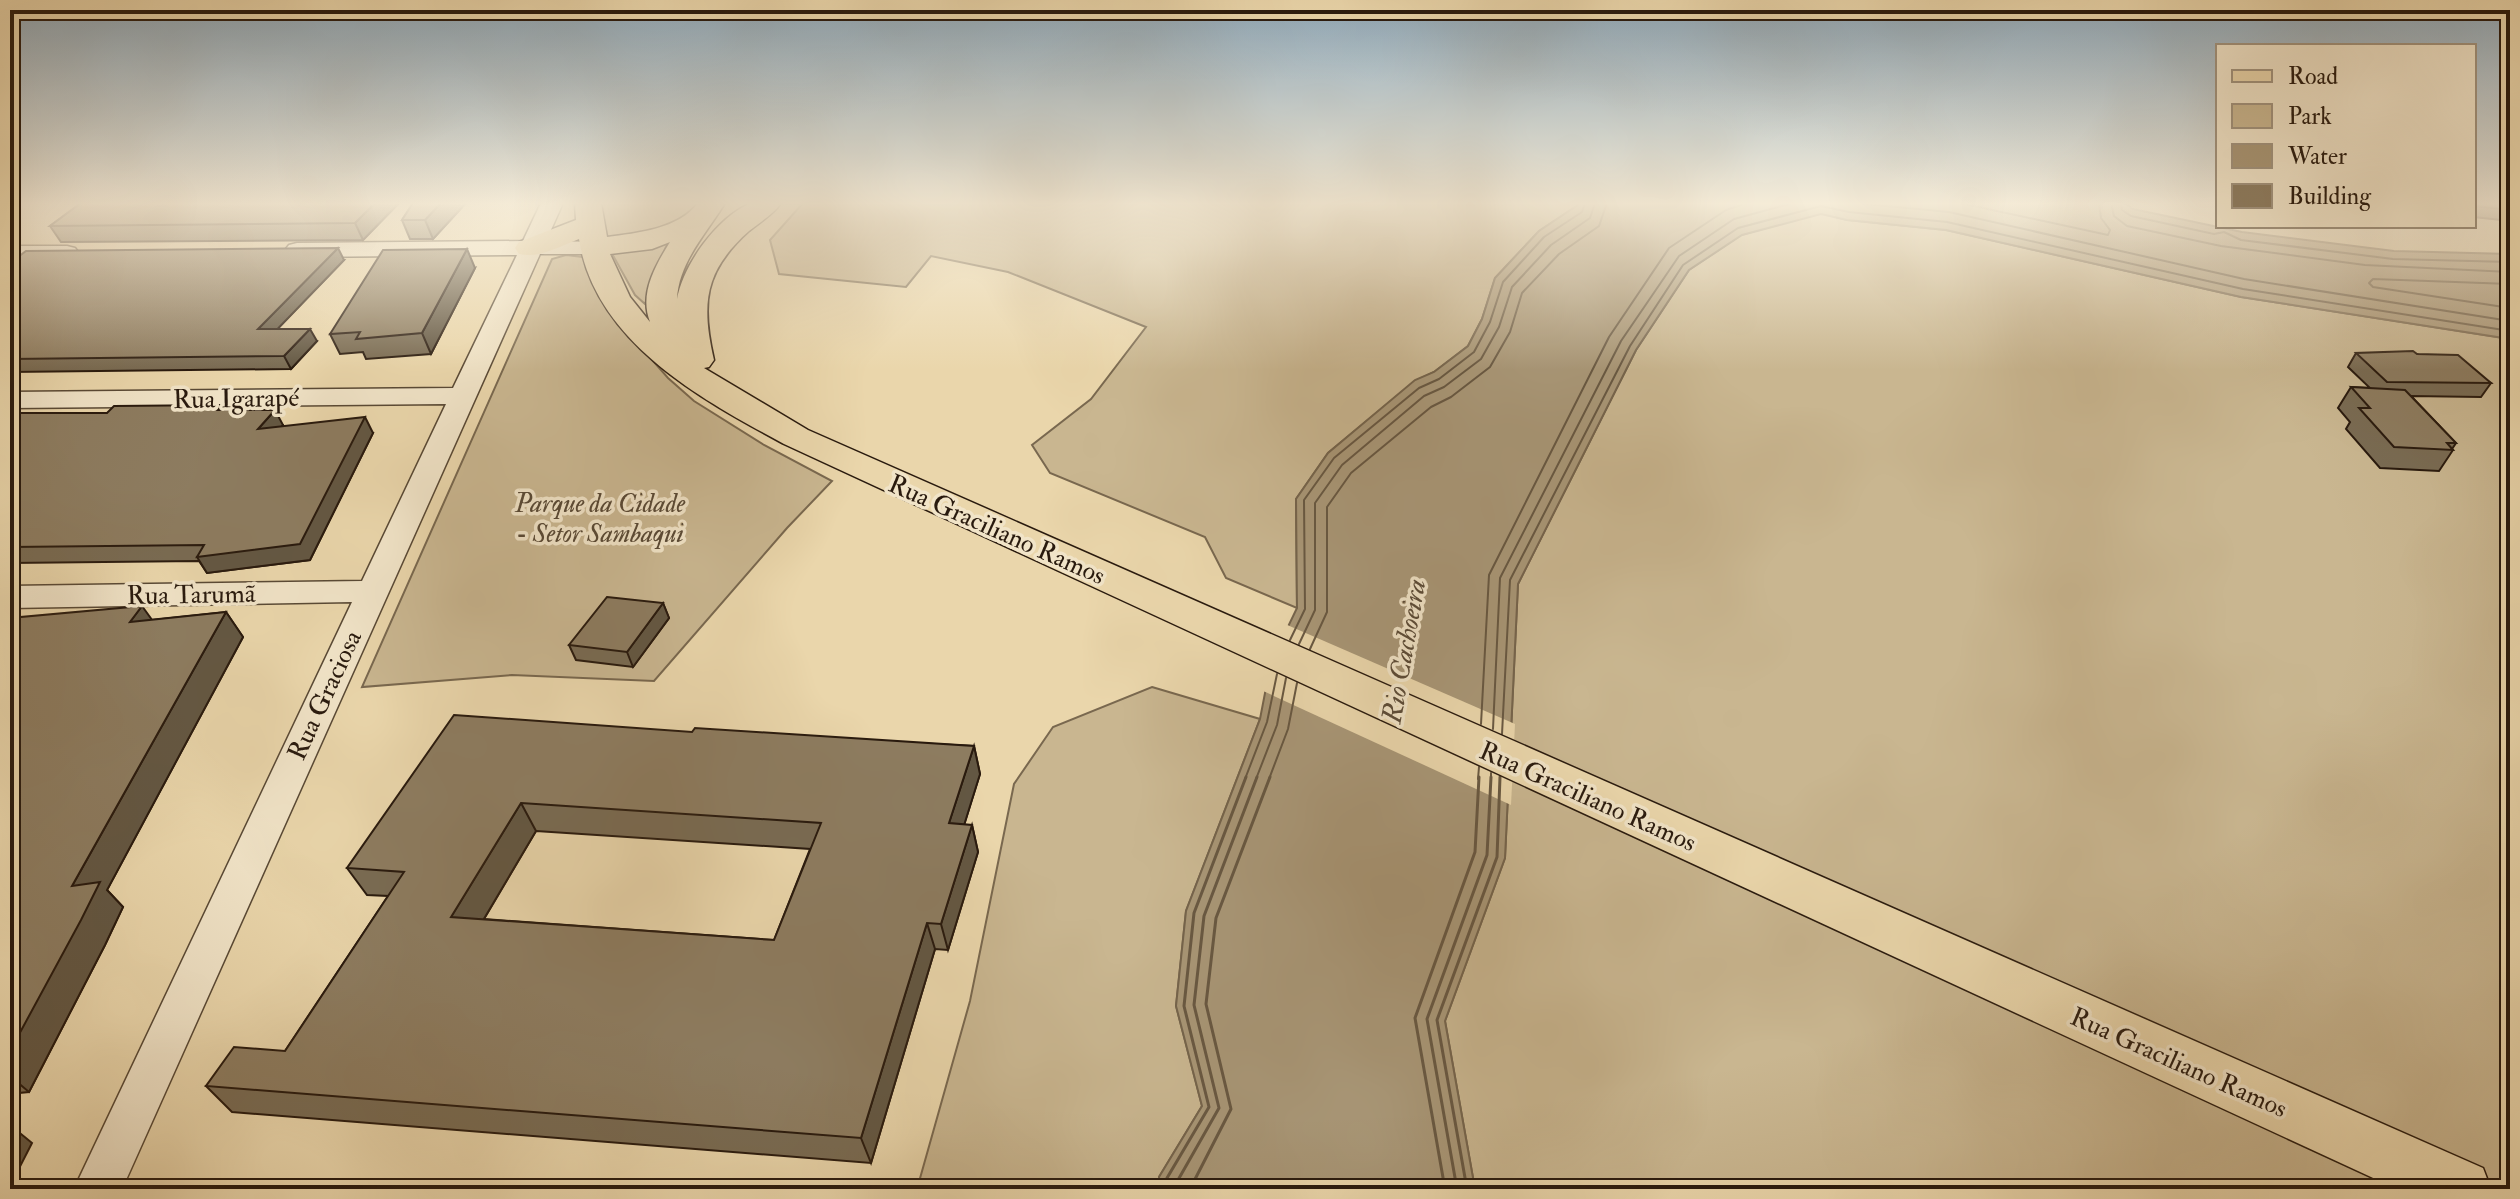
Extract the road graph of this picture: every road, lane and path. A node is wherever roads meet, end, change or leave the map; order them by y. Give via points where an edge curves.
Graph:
1 (524, 259) edge
2 (601, 259) edge
3 (677, 259) edge
4 (708, 259) edge
5 (710, 382) junction
6 (461, 396) junction
7 (10, 400) edge
8 (372, 591) junction
9 (10, 597) edge
10 (98, 1189) edge
11 (2462, 1189) edge

1 - 6 street, Rua Graciosa
2 - 5 main road, Rua Graciliano Ramos via 608,283 637,327 663,353
3 - 5 main road, Rua Graciliano Ramos via 663,281 659,305 664,326
4 - 5 main road via 688,309 690,332
5 - 11 main road, Rua Graciliano Ramos via 796,437
6 - 7 street, Rua Igarapé
6 - 8 street, Rua Graciosa
8 - 9 street, Rua Tarumã
8 - 10 street, Rua Graciosa

